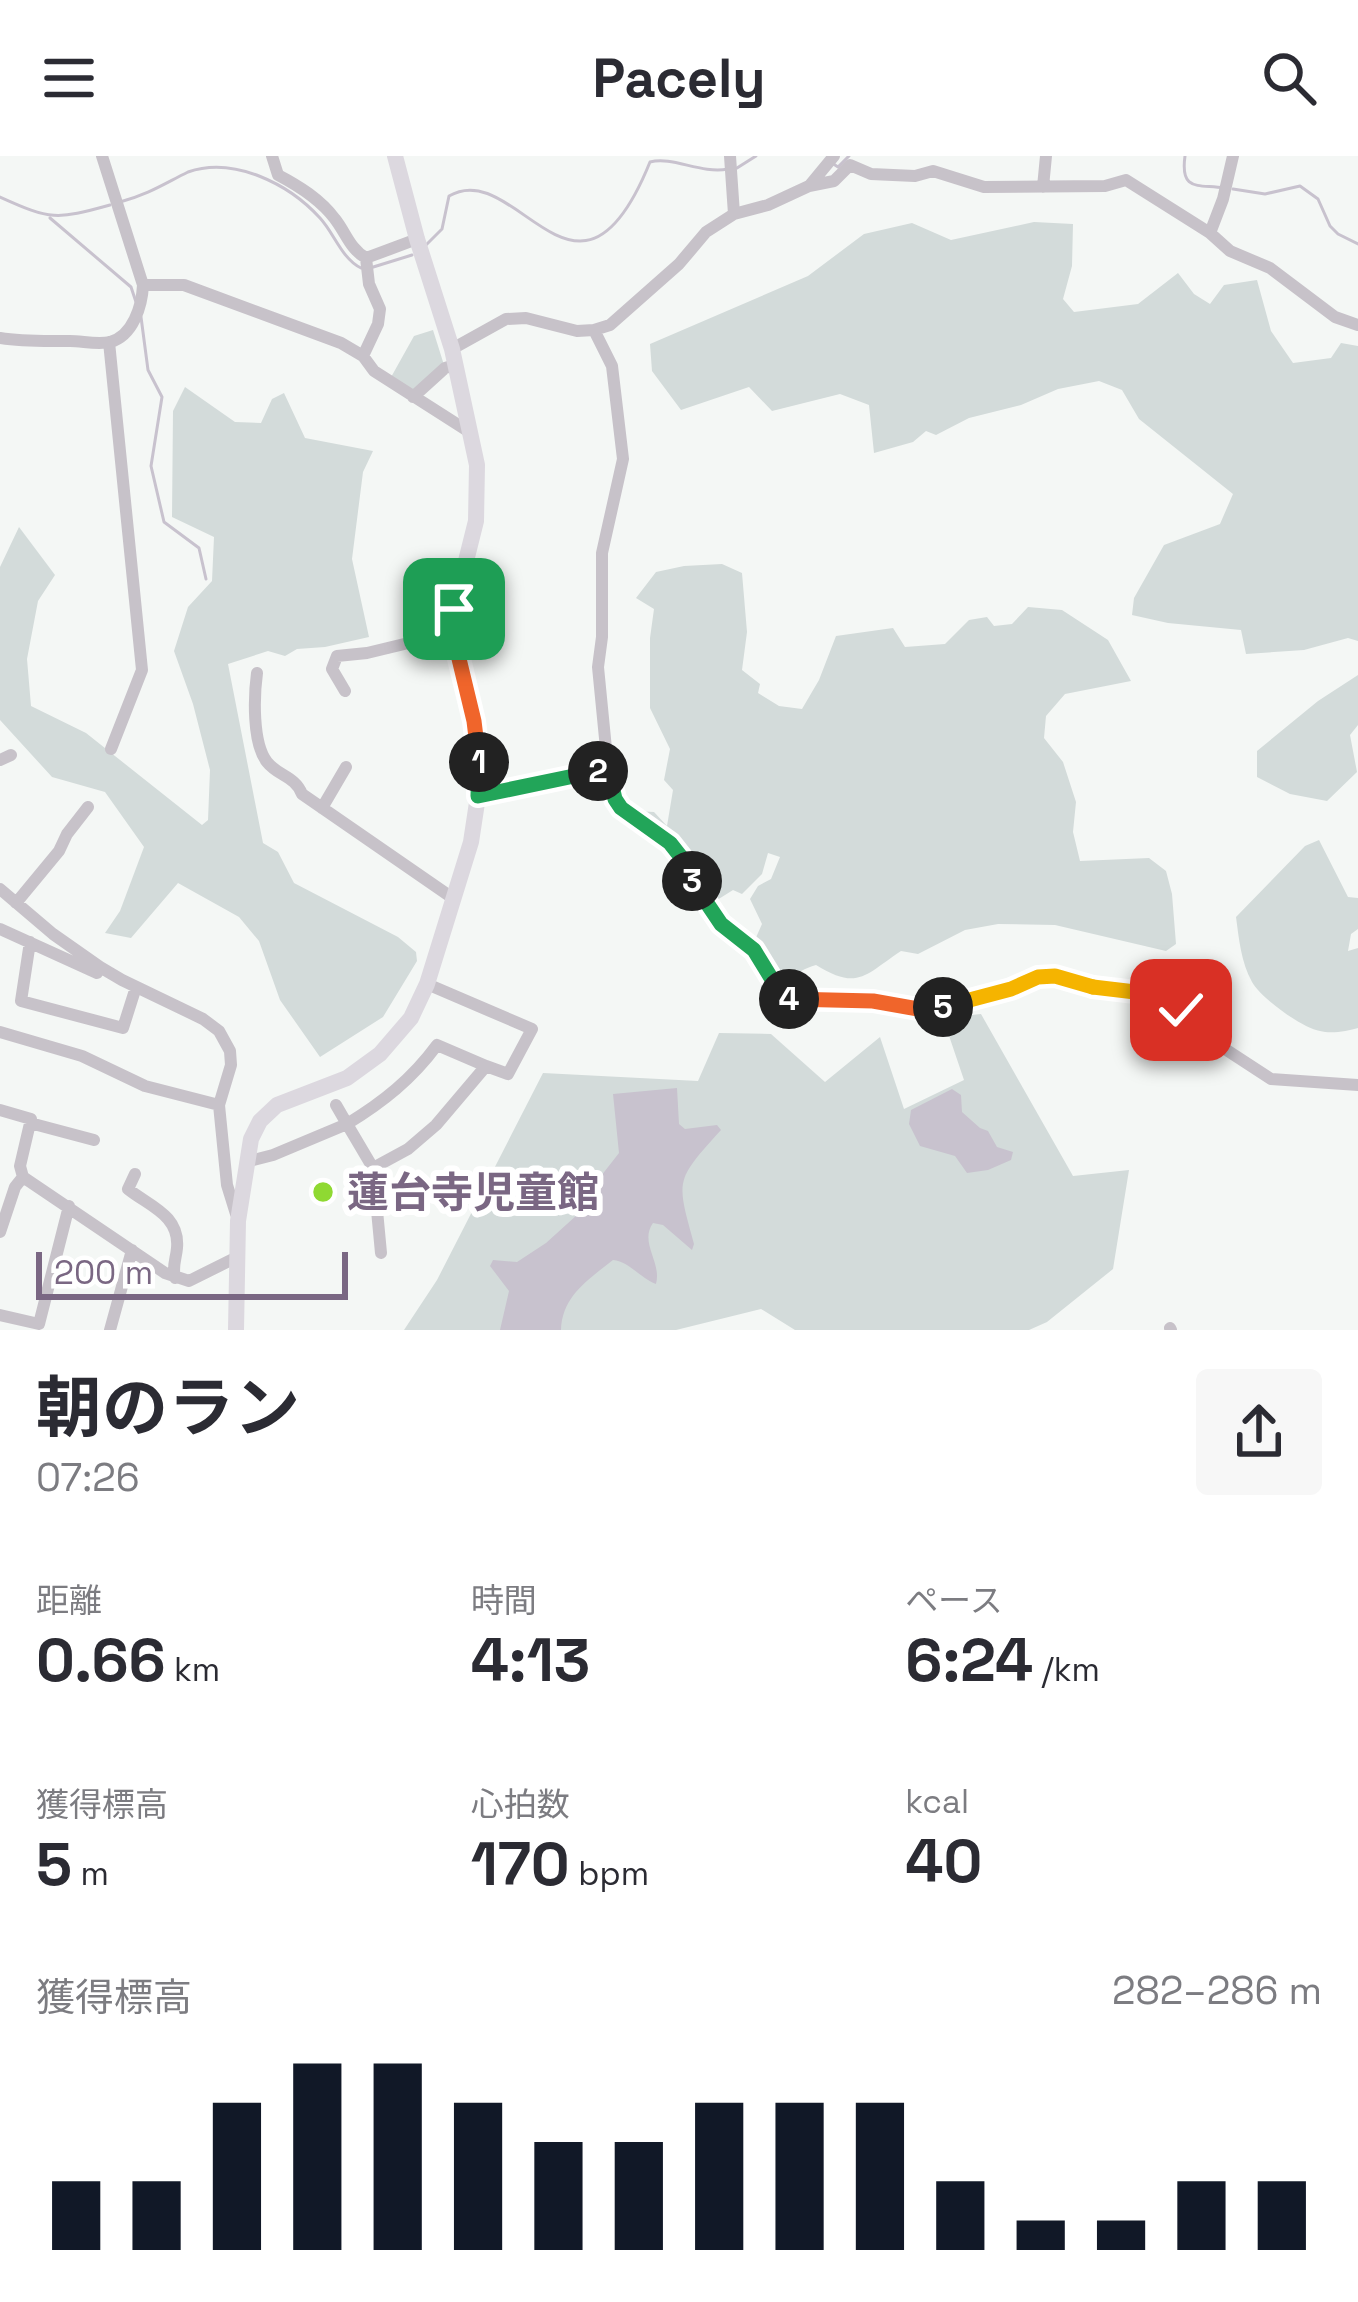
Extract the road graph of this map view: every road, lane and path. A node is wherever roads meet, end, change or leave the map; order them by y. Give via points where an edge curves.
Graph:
1 (102, 156) edge
2 (272, 156) edge
3 (395, 156) edge
4 (730, 156) edge
5 (834, 156) edge
6 (1046, 156) edge
7 (1233, 156) edge
8 (809, 186) junction
9 (1043, 187) junction
10 (734, 214) junction
11 (1210, 233) junction
12 (417, 239) junction
13 (366, 258) junction
14 (143, 285) junction
15 (1358, 326) edge
16 (593, 330) junction
17 (0, 338) edge
18 (109, 343) junction
19 (363, 356) junction
20 (454, 357) junction
21 (413, 397) junction
22 (472, 433) junction
23 (454, 632) junction
24 (257, 674) dead end
25 (345, 691) dead end
26 (111, 749) dead end
27 (346, 767) dead end
28 (608, 769) junction
29 (478, 796) junction
30 (88, 807) dead end
31 (322, 808) junction
32 (0, 889) edge
33 (454, 899) junction
34 (16, 903) junction
35 (0, 929) edge
36 (30, 942) junction
37 (122, 980) junction
38 (427, 985) junction
39 (136, 987) junction
40 (0, 1032) edge
41 (486, 1066) junction
42 (1358, 1084) edge
43 (219, 1105) junction
44 (336, 1105) dead end
45 (0, 1110) edge
46 (30, 1123) junction
47 (347, 1124) junction
48 (94, 1140) dead end
49 (246, 1162) junction
50 (373, 1168) junction
51 (135, 1174) dead end
52 (23, 1177) junction
53 (69, 1206) junction
54 (238, 1221) junction
55 (0, 1232) edge
56 (132, 1250) junction
57 (381, 1253) dead end
58 (235, 1258) junction
59 (175, 1278) junction
60 (0, 1315) edge
61 (110, 1330) edge
62 (236, 1330) edge

1 - 14 street
2 - 13 street via 278,175 324,207
3 - 12 main road
4 - 10 street
5 - 8 street
6 - 9 street
7 - 11 street
8 - 9 street via 834,181 850,165 871,174 933,171 984,187
8 - 10 street
9 - 11 street via 1126,180
10 - 16 street via 628,311
11 - 15 street
12 - 13 street
12 - 20 main road
13 - 19 street via 380,309
14 - 18 street via 135,320
14 - 19 street via 184,285
16 - 20 street via 506,319
16 - 28 street via 612,366 623,459 602,553 598,667
17 - 18 street
18 - 26 street via 142,670
19 - 21 street
20 - 21 street
20 - 22 main road
21 - 22 street
22 - 23 main road via 476,521
23 - 25 street via 337,656 332,669
23 - 29 main road via 479,754
24 - 31 street via 254,708 267,762
27 - 31 street
28 - 29 street
28 - 42 street via 621,808 670,843 707,907 754,950 784,999 929,1011 1055,976 1152,994 1271,1078
29 - 33 main road
30 - 34 street
31 - 33 street
32 - 34 street
33 - 38 main road
34 - 37 street
35 - 36 street
36 - 37 street
36 - 39 street via 21,1001 123,1028
37 - 39 street
38 - 41 street via 532,1029 508,1074
38 - 49 main road via 380,1054 260,1121
39 - 43 street via 212,1024 224,1038 231,1065
40 - 43 street
41 - 47 street via 437,1045 406,1082
41 - 50 street via 436,1124
43 - 54 street
44 - 47 street
45 - 46 street
46 - 48 street
46 - 52 street
47 - 49 street
47 - 50 street
49 - 54 main road
50 - 57 street
51 - 59 street via 128,1189 172,1220
52 - 53 street
52 - 55 street
53 - 56 street
53 - 60 street via 39,1324
54 - 58 main road
56 - 59 street
56 - 61 street
58 - 59 street via 190,1281
58 - 62 main road

